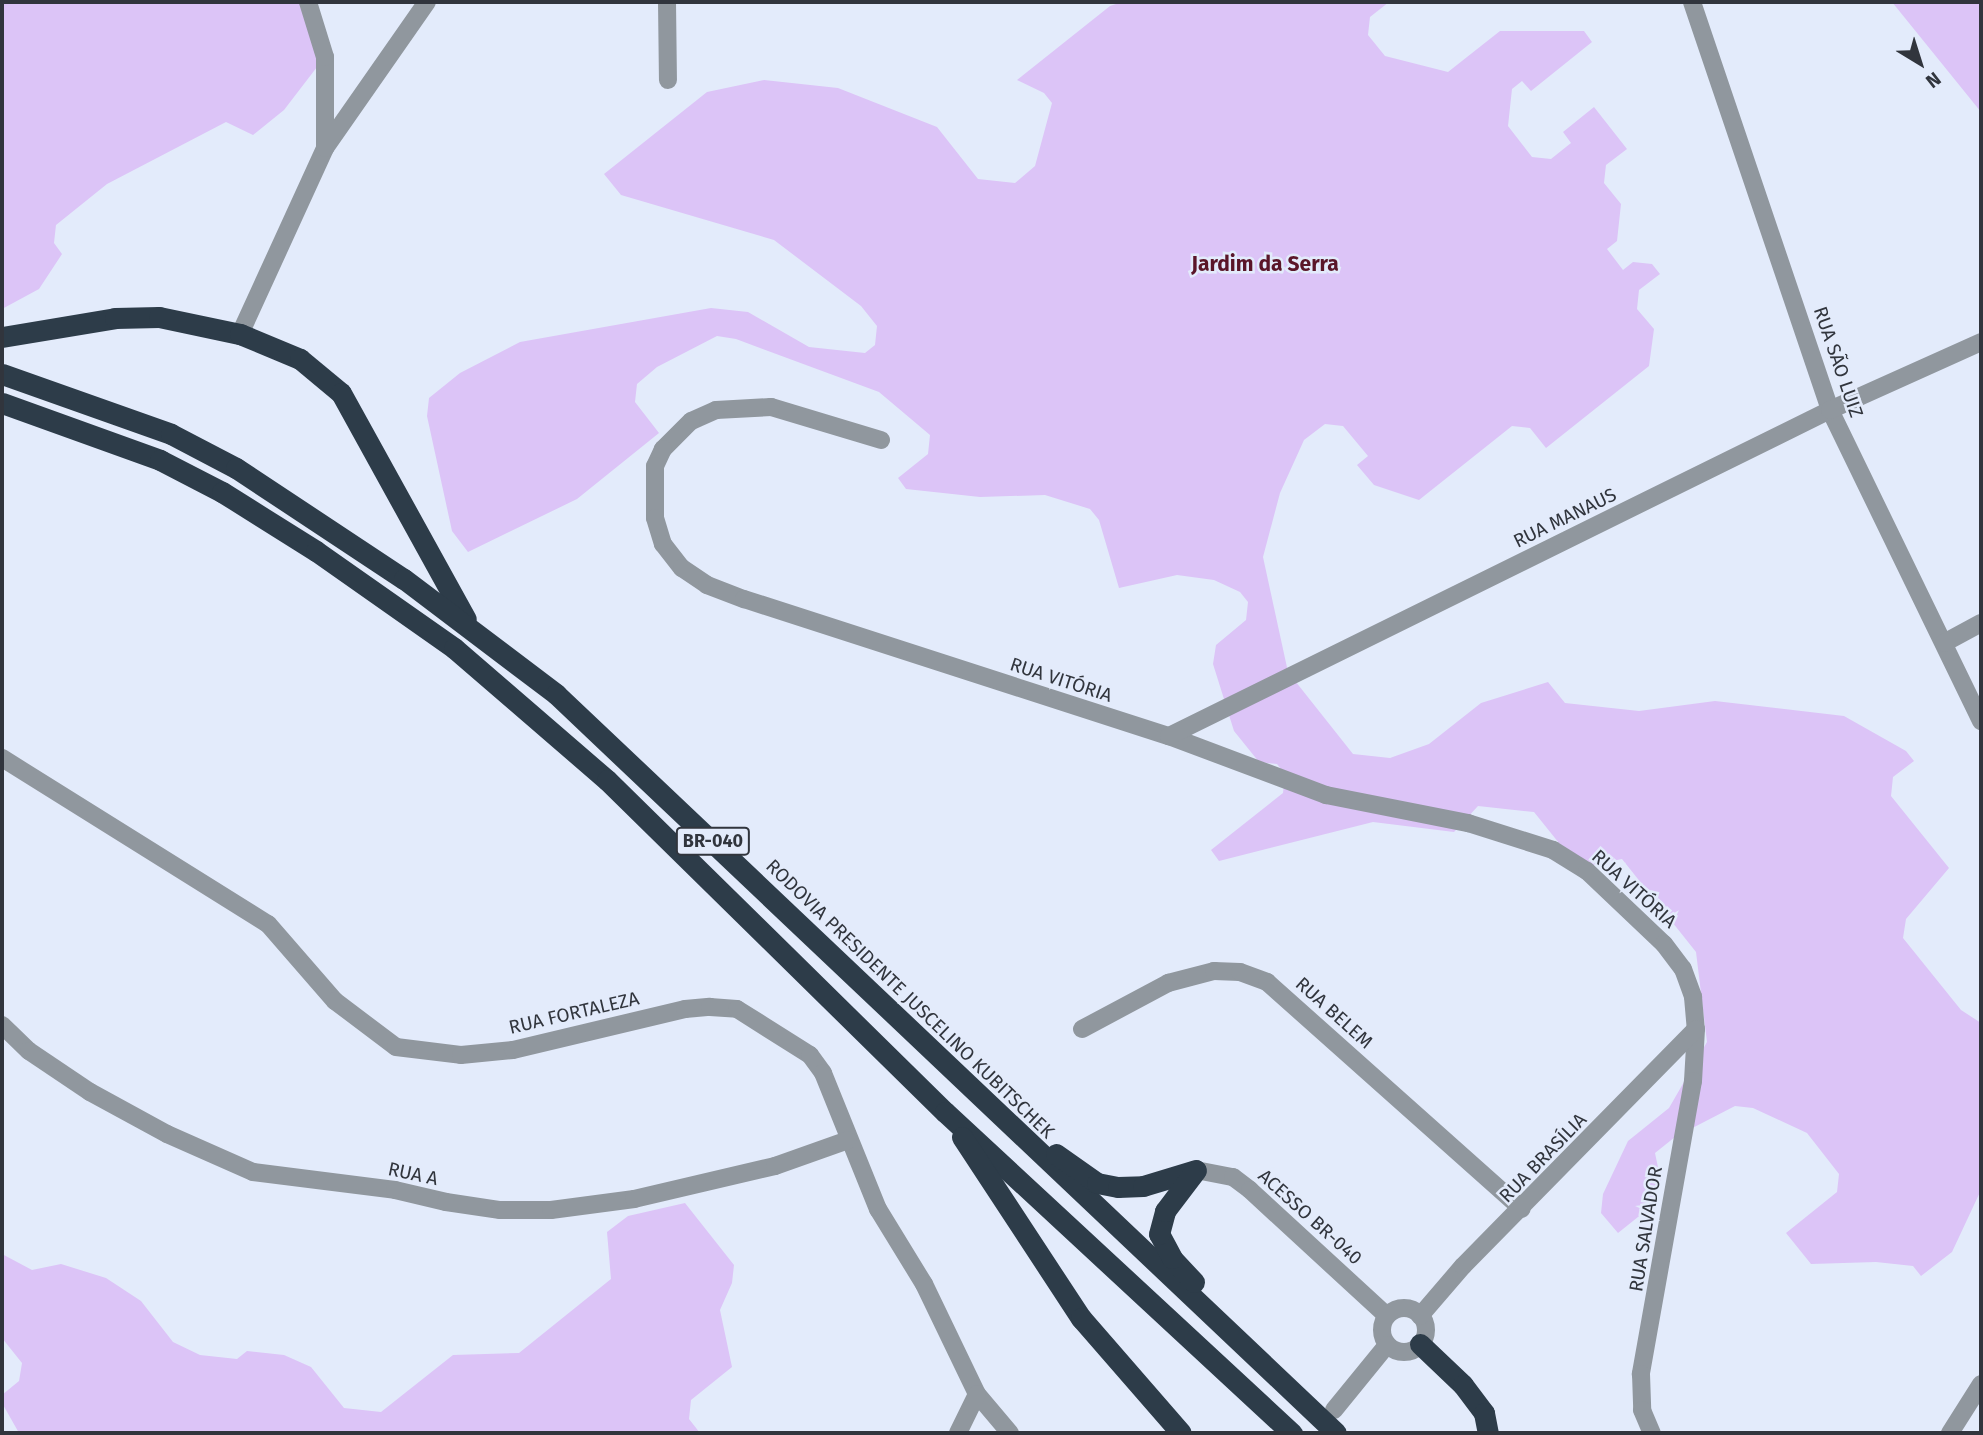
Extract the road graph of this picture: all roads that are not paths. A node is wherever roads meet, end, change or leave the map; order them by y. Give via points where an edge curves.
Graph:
1 (307, 2) edge
2 (427, 2) edge
3 (667, 2) edge
4 (1692, 2) edge
5 (668, 80) dead end
6 (326, 148) junction
7 (240, 334) junction
8 (2, 337) edge
9 (1981, 342) edge
10 (2, 374) edge
11 (2, 402) edge
12 (1830, 410) junction
13 (881, 440) dead end
14 (1981, 624) edge
15 (470, 627) junction
16 (1944, 643) junction
17 (1981, 721) edge
18 (1169, 736) junction
19 (2, 758) edge
20 (2, 1025) edge
21 (1696, 1029) junction
22 (1082, 1030) dead end
23 (963, 1083) junction
24 (945, 1112) junction
25 (848, 1140) junction
26 (1196, 1170) junction
27 (1522, 1209) junction
28 (1387, 1316) junction
29 (1420, 1316) junction
30 (1420, 1344) junction
31 (1387, 1345) junction
32 (1981, 1384) edge
33 (977, 1394) junction
34 (1306, 1404) junction
35 (1334, 1410) dead end
36 (958, 1433) edge
37 (1010, 1433) edge
38 (1181, 1433) edge
39 (1292, 1433) edge
40 (1336, 1433) edge
41 (1488, 1433) edge
42 (1652, 1433) edge
43 (1950, 1433) edge

1 - 6 street via 325,57
2 - 6 street
3 - 5 street
4 - 12 street, RUA SÃO LUIZ
6 - 7 street
7 - 8 highway via 159,317 115,318
7 - 15 highway via 300,359 341,393
9 - 12 street, RUA MANAUS
10 - 15 highway, RODOVIA PRESIDENTE JUSCELINO KUBITSCHEK / BR-040 via 172,434 236,468
11 - 24 highway, BR-040 via 160,460 222,492 454,648 607,779
12 - 16 street, RUA SÃO LUIZ
12 - 18 street, RUA MANAUS
13 - 18 street, RUA VITÓRIA via 771,407 716,410 691,421 663,449 655,466 654,518 663,544 690,573 744,599
14 - 16 street
15 - 23 highway, RODOVIA PRESIDENTE JUSCELINO KUBITSCHEK / BR-040 via 630,761
16 - 17 street, RUA SÃO LUIZ
18 - 21 street, RUA VITÓRIA via 1326,795 1468,823 1553,850 1587,871 1664,944 1683,969 1693,997
19 - 25 street, RUA FORTALEZA via 268,924 335,1001 396,1047 461,1055 513,1050 685,1009 737,1009 810,1055 824,1073
20 - 25 street, RUA A via 29,1051 90,1093 253,1172 395,1190 487,1208 551,1210 634,1199 775,1166
21 - 27 street, RUA BRASÍLIA
21 - 42 street, RUA SALVADOR via 1693,1082 1641,1374 1642,1410
22 - 27 street, RUA BELEM via 1168,983 1214,971 1240,972 1267,982
23 - 26 highway via 1097,1183 1143,1186
23 - 34 highway, RODOVIA PRESIDENTE JUSCELINO KUBITSCHEK / BR-040
24 - 38 highway via 1082,1318
24 - 39 highway, BR-040
25 - 33 street, RUA FORTALEZA via 878,1209 924,1284
26 - 28 street, ACESSO BR-040 via 1233,1177
26 - 34 highway via 1165,1210 1159,1234 1164,1247
27 - 29 street, RUA BRASÍLIA
28 - 29 street via 1407,1309
28 - 31 street via 1382,1327
29 - 30 street via 1425,1327
30 - 31 street via 1408,1352
30 - 41 highway via 1463,1385 1484,1413
31 - 35 street
32 - 43 street
33 - 36 street
33 - 37 street, RUA FORTALEZA
34 - 40 highway, RODOVIA PRESIDENTE JUSCELINO KUBITSCHEK / BR-040

